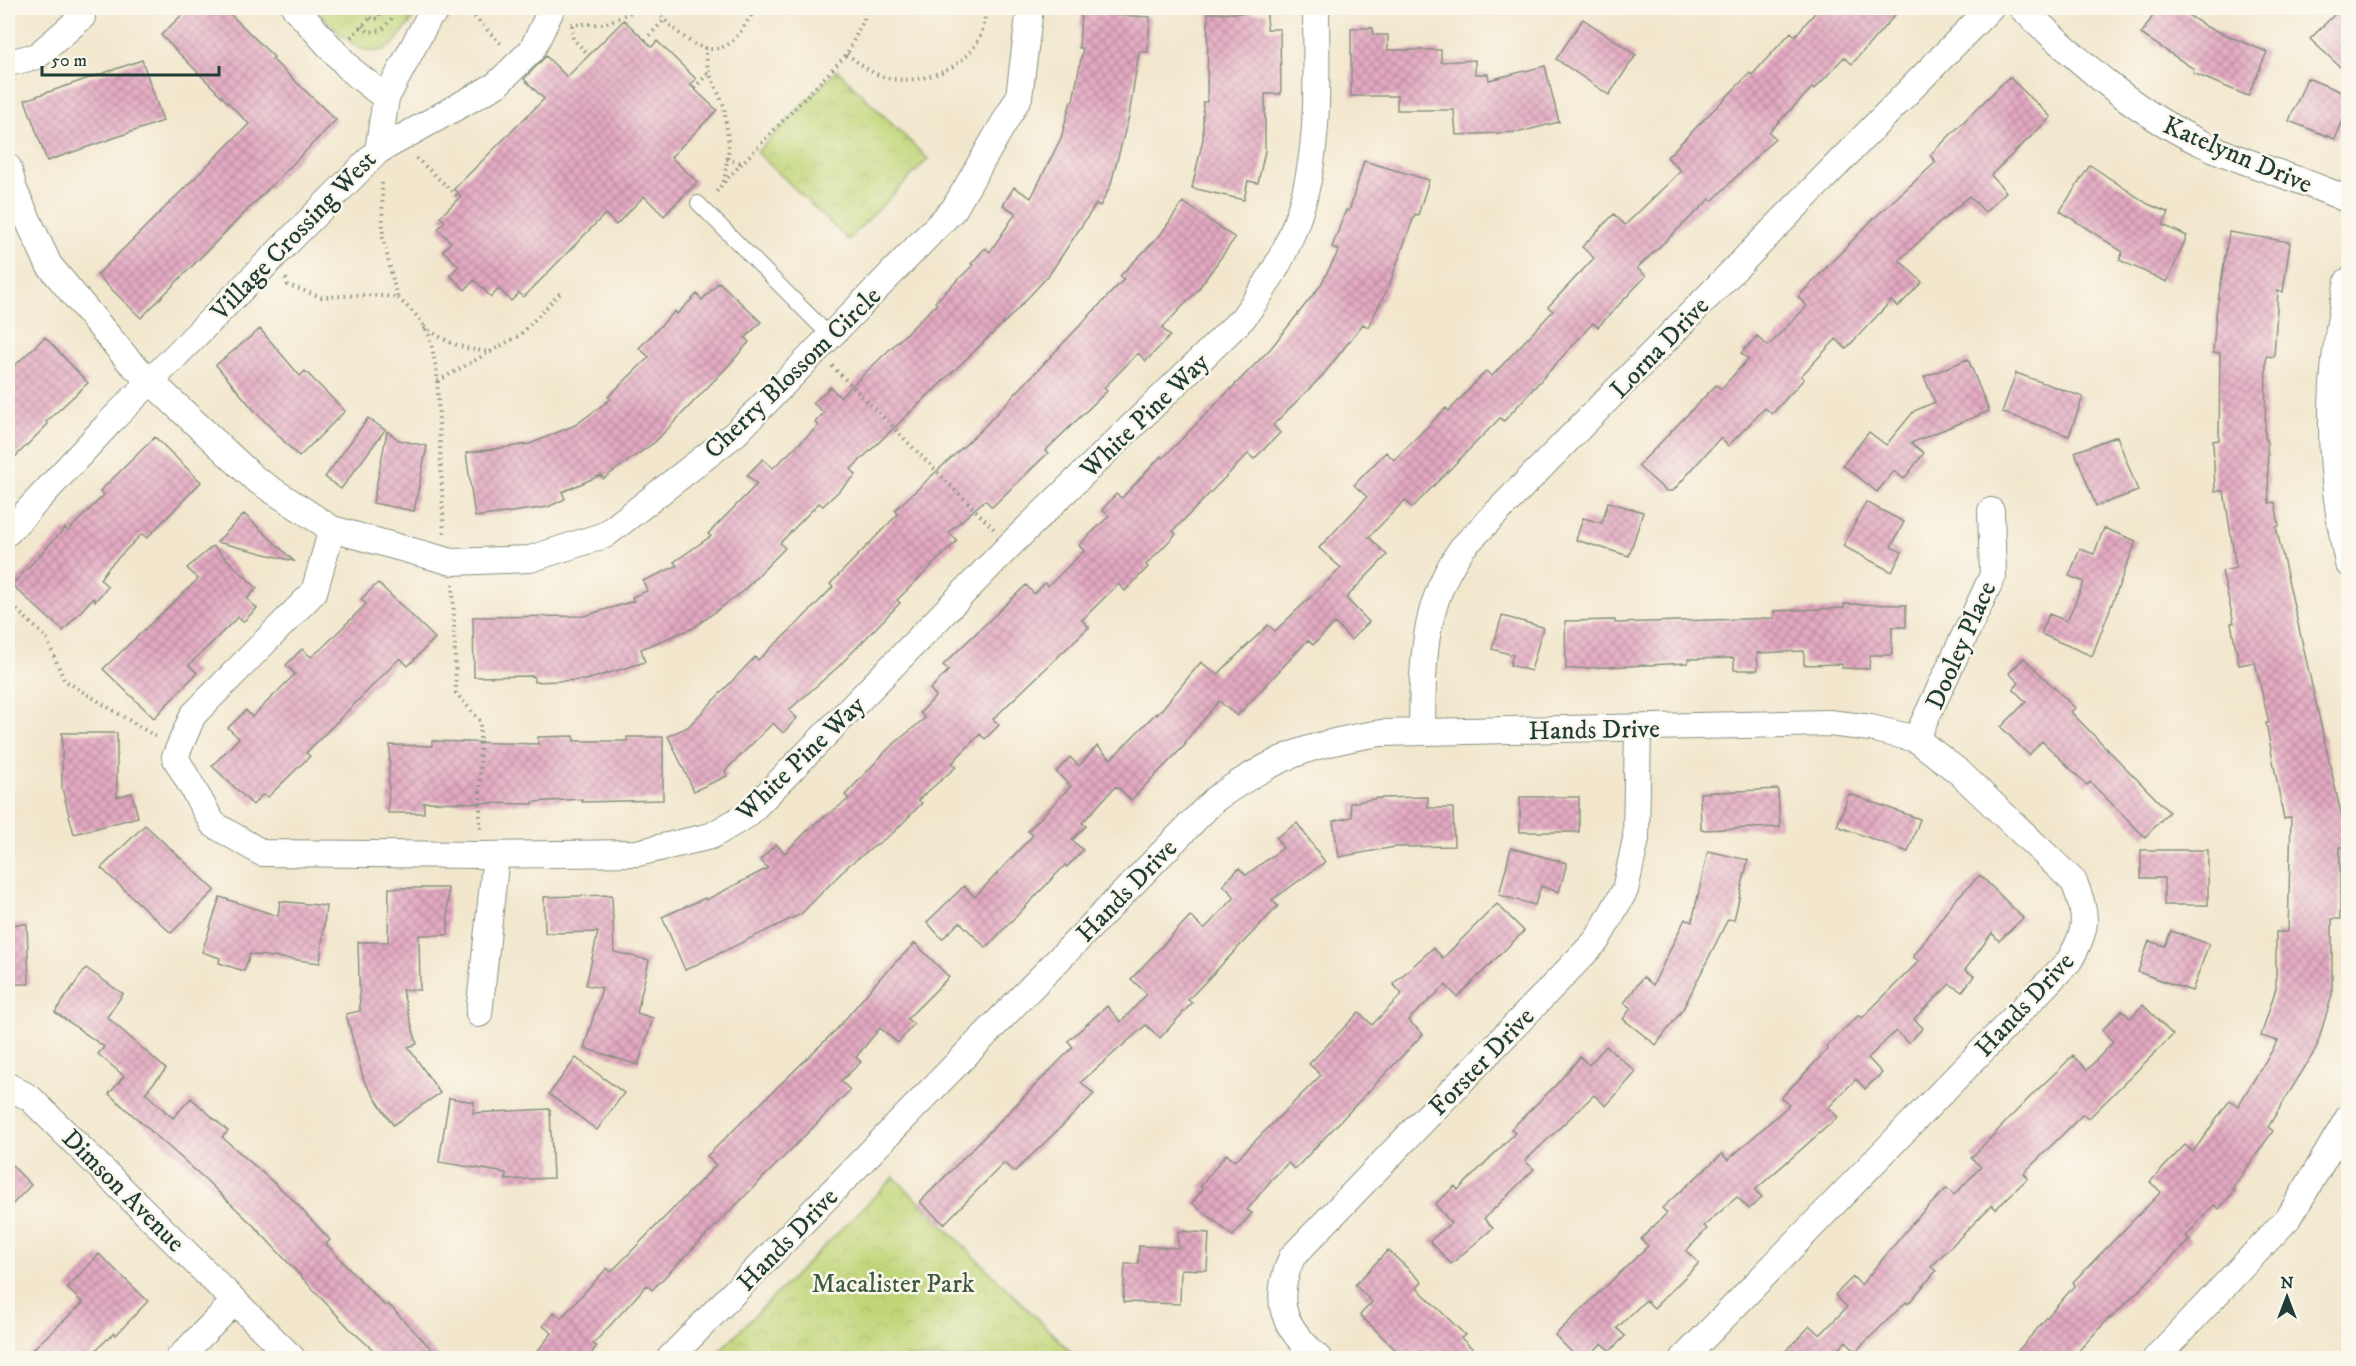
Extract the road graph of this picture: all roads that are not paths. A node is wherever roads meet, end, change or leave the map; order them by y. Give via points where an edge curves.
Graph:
1 (295, 8) edge
2 (439, 8) edge
3 (1030, 8) edge
4 (1316, 8) edge
5 (2022, 8) edge
6 (1987, 9) edge
7 (549, 16) edge
8 (82, 17) dead end
9 (8, 63) edge
10 (386, 98) junction
11 (378, 151) junction
12 (8, 167) edge
13 (2349, 200) edge
14 (701, 206) road end
15 (2349, 281) edge
16 (824, 344) junction
17 (150, 382) junction
18 (1991, 511) dead end
19 (2343, 515) edge
20 (332, 529) junction
21 (8, 532) edge
22 (2349, 563) edge
23 (1638, 728) junction
24 (1422, 731) junction
25 (1916, 739) junction
26 (488, 855) junction
27 (479, 1014) dead end
28 (8, 1086) edge
29 (2349, 1118) edge
30 (235, 1300) junction
31 (179, 1359) edge
32 (292, 1359) edge
33 (670, 1359) edge
34 (1318, 1359) edge
35 (1684, 1359) edge
36 (2156, 1359) edge

1 - 10 street via 351,70
2 - 10 street, Village Crossing West via 429,17
3 - 16 street, Cherry Blossom Circle via 1019,97 954,209
4 - 26 street, White Pine Way via 1317,119 1313,167 1301,213 1266,287 1243,318 1010,545 747,815 711,836 637,853
5 - 13 street, Katelynn Drive via 2102,80 2146,113 2207,146
6 - 24 street, Lorna Drive via 1462,548 1438,588 1429,616 1424,647
7 - 11 street via 531,50 496,85
8 - 9 street via 37,56
10 - 11 street, Village Crossing West
11 - 17 street, Village Crossing West
12 - 17 street, Cherry Blossom Circle via 14,190 49,265
14 - 16 lane
15 - 19 street via 2338,325 2331,382 2330,440
16 - 20 street, Cherry Blossom Circle via 736,434 605,535 530,559 452,562
17 - 20 street, Cherry Blossom Circle via 255,479
17 - 21 street, Village Crossing West
18 - 25 street, Dooley Place via 1993,575
19 - 22 street
20 - 26 street, White Pine Way via 314,592 193,715 175,757 213,824 262,853
23 - 24 street, Hands Drive
23 - 25 street, Hands Drive via 1829,723
23 - 34 street, Forster Drive via 1636,838 1625,890 1597,940 1292,1257 1281,1282 1283,1312 1298,1340
24 - 33 street, Hands Drive via 1339,739 1298,750 1254,771 1215,799
25 - 35 street, Hands Drive via 1959,772 2074,882 2084,906 2081,941 2069,961
26 - 27 street
28 - 30 street, Dimson Avenue via 30,1098
29 - 36 street via 2290,1216
30 - 31 street
30 - 32 street, Dimson Avenue

